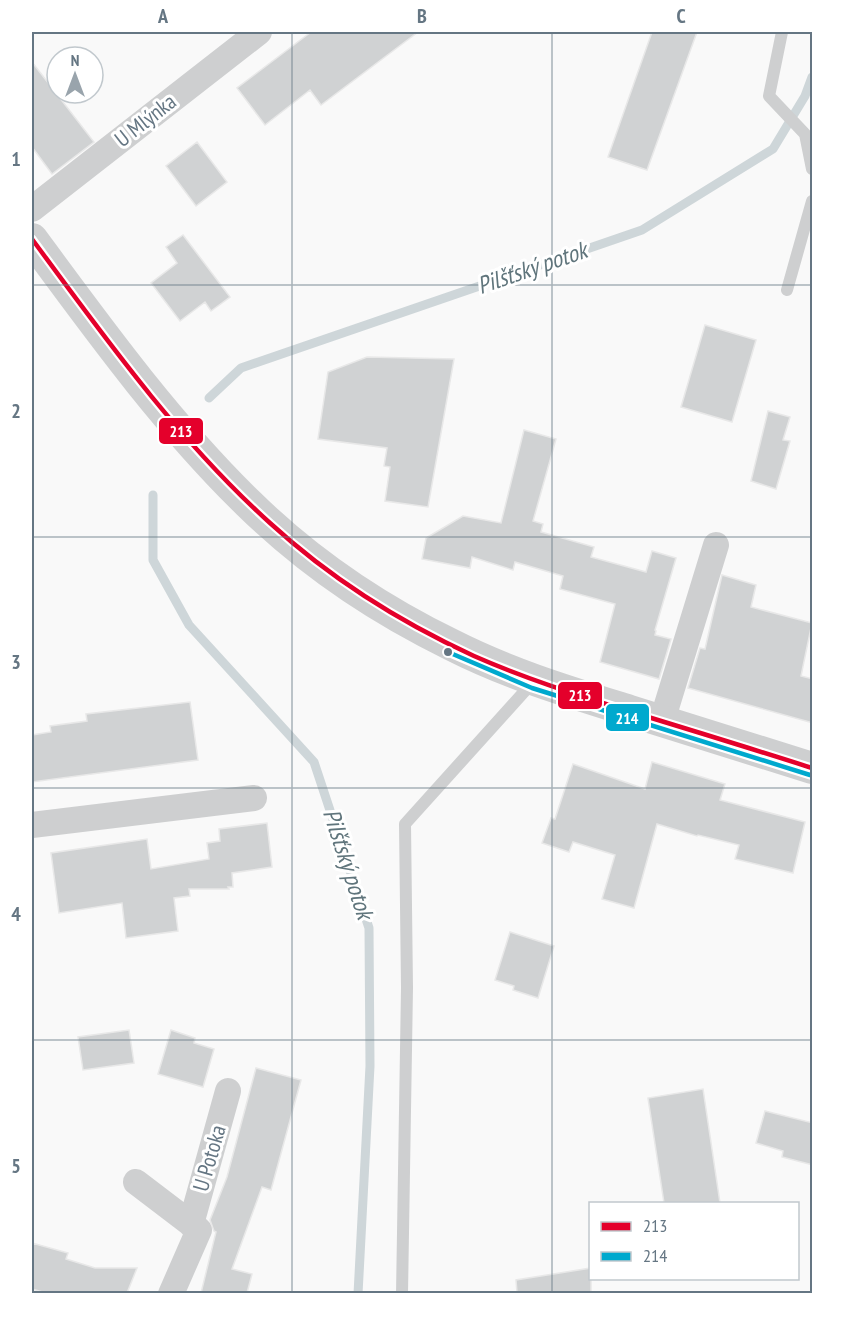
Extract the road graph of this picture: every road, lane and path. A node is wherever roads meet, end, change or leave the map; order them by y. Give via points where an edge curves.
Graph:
1 (259, 32) edge
2 (782, 32) edge
3 (813, 169) edge
4 (813, 201) edge
5 (32, 209) edge
6 (32, 239) edge
7 (787, 290) dead end
8 (716, 545) dead end
9 (534, 681) junction
10 (662, 721) junction
11 (813, 768) edge
12 (254, 798) dead end
13 (32, 825) edge
14 (228, 1091) dead end
15 (136, 1182) dead end
16 (191, 1224) junction
17 (171, 1293) edge
18 (402, 1293) edge

1 - 5 street, U Mlýnka
2 - 3 lane via 769,96 805,134
4 - 7 lane
6 - 9 street via 177,428 265,519 328,571 373,601 451,645
8 - 10 street
9 - 10 street
9 - 18 lane via 405,824 407,988
10 - 11 street
12 - 13 street
14 - 16 street, U Potoka
15 - 16 street, U Potoka
16 - 17 street, U Potoka via 199,1230

